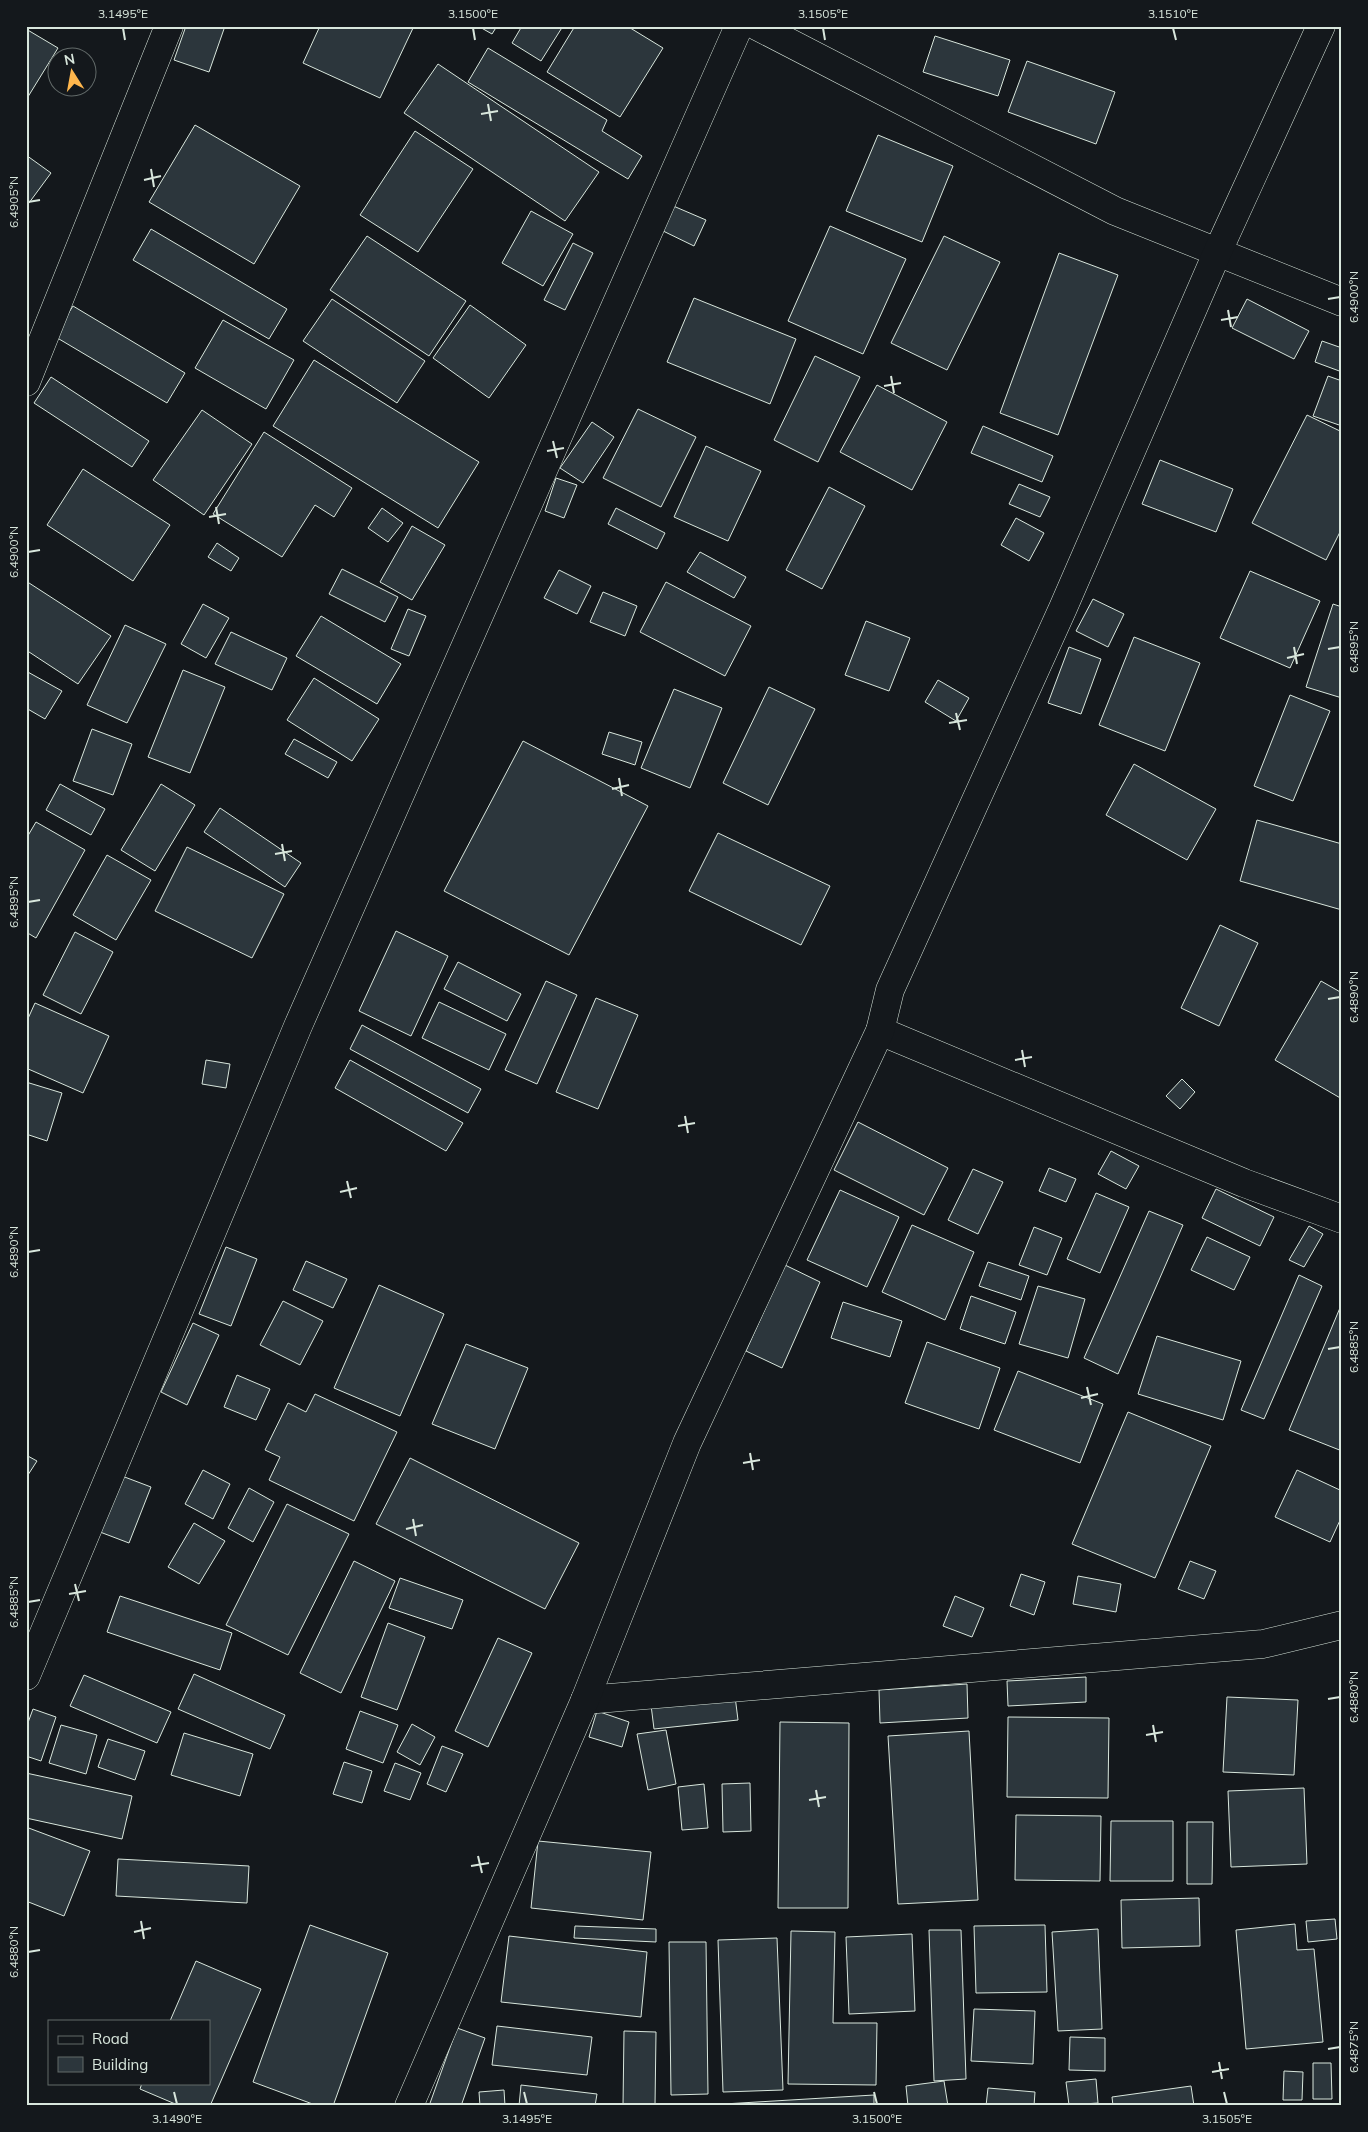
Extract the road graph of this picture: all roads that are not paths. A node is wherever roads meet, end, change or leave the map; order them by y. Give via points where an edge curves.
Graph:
1 (169, 26) edge
2 (739, 26) edge
3 (757, 26) edge
4 (1321, 26) edge
5 (1218, 251) junction
6 (1342, 302) edge
7 (26, 382) edge
8 (880, 1031) junction
9 (1342, 1219) edge
10 (1342, 1625) edge
11 (26, 1676) edge
12 (585, 1700) junction
13 (409, 2106) edge

1 - 7 street
2 - 11 street via 298,1026
3 - 5 street via 1115,211
4 - 5 street
5 - 6 street
5 - 8 street via 1063,608 890,990
8 - 9 street via 1244,1183
8 - 12 street via 686,1443
10 - 12 street via 1263,1644
12 - 13 street

